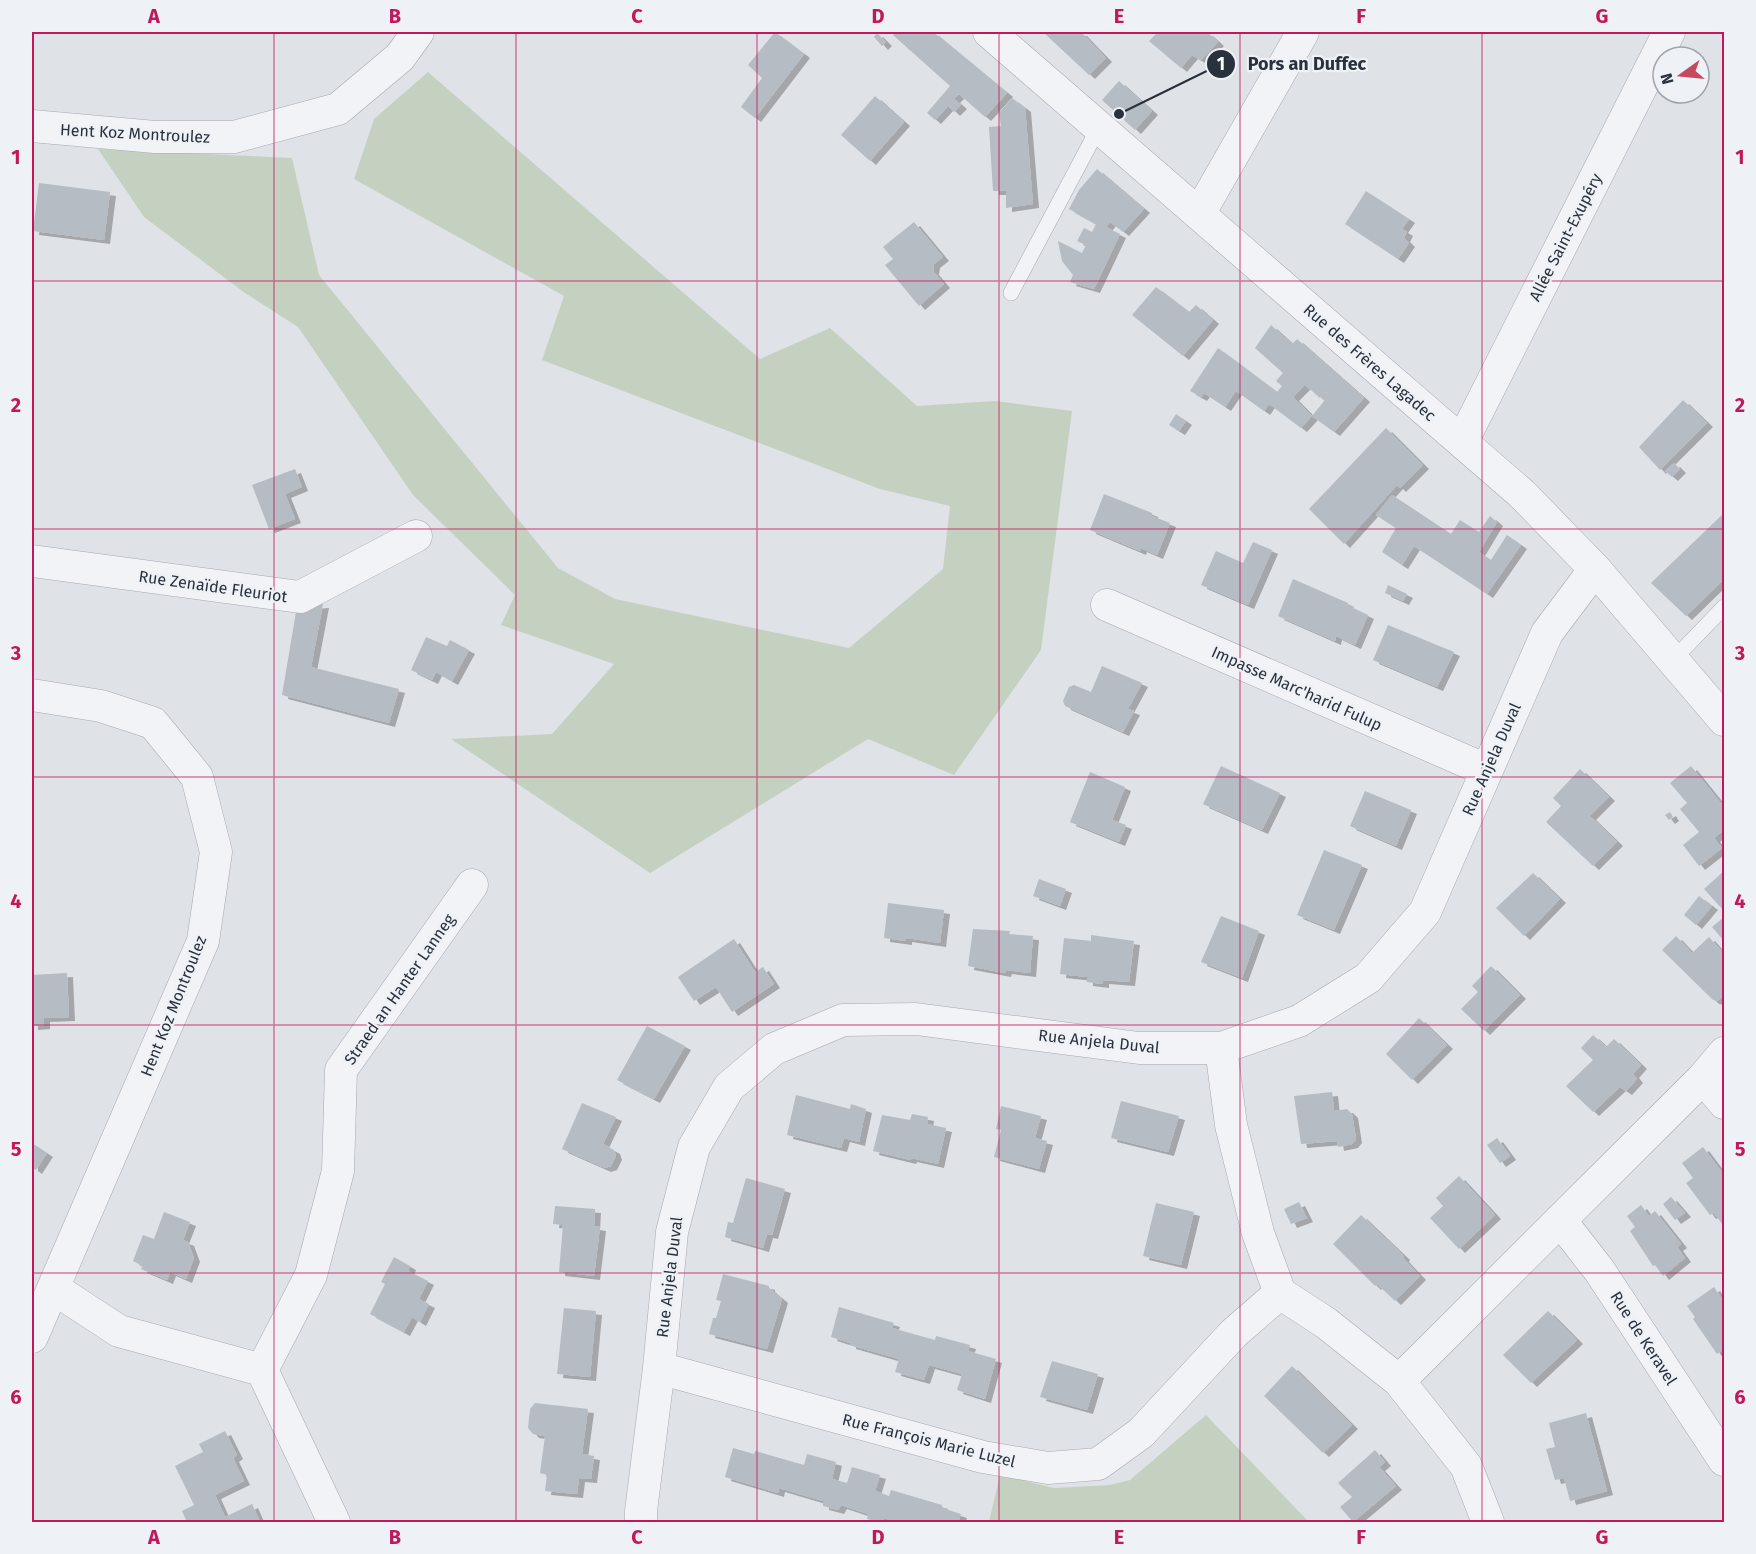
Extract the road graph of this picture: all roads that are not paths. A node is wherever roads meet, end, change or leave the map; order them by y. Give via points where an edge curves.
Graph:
1 (418, 32) edge
2 (989, 32) edge
3 (1303, 32) edge
4 (1669, 32) edge
5 (32, 126) edge
6 (1099, 128) junction
7 (1199, 214) junction
8 (1011, 293) dead end
9 (1462, 442) junction
10 (416, 536) dead end
11 (32, 561) edge
12 (1595, 569) junction
13 (1107, 605) dead end
14 (1725, 607) edge
15 (1674, 660) junction
16 (32, 695) edge
17 (1720, 712) edge
18 (1486, 770) junction
19 (472, 885) dead end
20 (1221, 1048) junction
21 (1725, 1053) edge
22 (1703, 1078) junction
23 (1725, 1103) edge
24 (1560, 1220) junction
25 (53, 1288) junction
26 (1280, 1293) junction
27 (32, 1337) edge
28 (659, 1368) junction
29 (262, 1370) junction
30 (1399, 1381) junction
31 (1725, 1460) edge
32 (334, 1522) edge
33 (641, 1522) edge
34 (1488, 1522) edge

1 - 5 street, Hent Koz Montroulez via 400,57 338,110 234,137 155,137
2 - 6 street, Rue des Frères Lagadec
3 - 7 street
4 - 9 street, Allée Saint-Exupéry
6 - 7 street, Rue des Frères Lagadec
6 - 8 lane
7 - 9 street, Rue des Frères Lagadec
9 - 12 street, Rue des Frères Lagadec via 1522,494
10 - 11 street, Rue Zenaïde Fleuriot via 300,597
12 - 15 street, Rue des Frères Lagadec
12 - 18 street, Rue Anjela Duval via 1547,633
13 - 18 street, Impasse Marc'harid Fulup
14 - 15 lane
15 - 17 street, Rue des Frères Lagadec
16 - 25 street, Hent Koz Montroulez via 101,706 153,723 197,777 216,852 203,941
18 - 20 street, Rue Anjela Duval via 1425,912 1368,978 1299,1021
19 - 29 street, Straed an Hanter Lanneg via 341,1070 338,1171 311,1275
20 - 26 street via 1231,1125 1258,1233
20 - 28 street, Rue Anjela Duval via 1139,1048 916,1019 843,1020 774,1049 729,1087 694,1147 672,1232
21 - 22 street
22 - 23 street
22 - 24 street
24 - 30 street
24 - 31 street, Rue de Keravel via 1599,1270
25 - 27 street, Hent Koz Montroulez
25 - 29 street via 119,1331
26 - 28 street, Rue François Marie Luzel via 1234,1333 1141,1432 1098,1464 1048,1468 983,1457
26 - 30 street via 1326,1323
28 - 33 street, Rue Anjela Duval
29 - 32 street
30 - 34 street via 1466,1466

